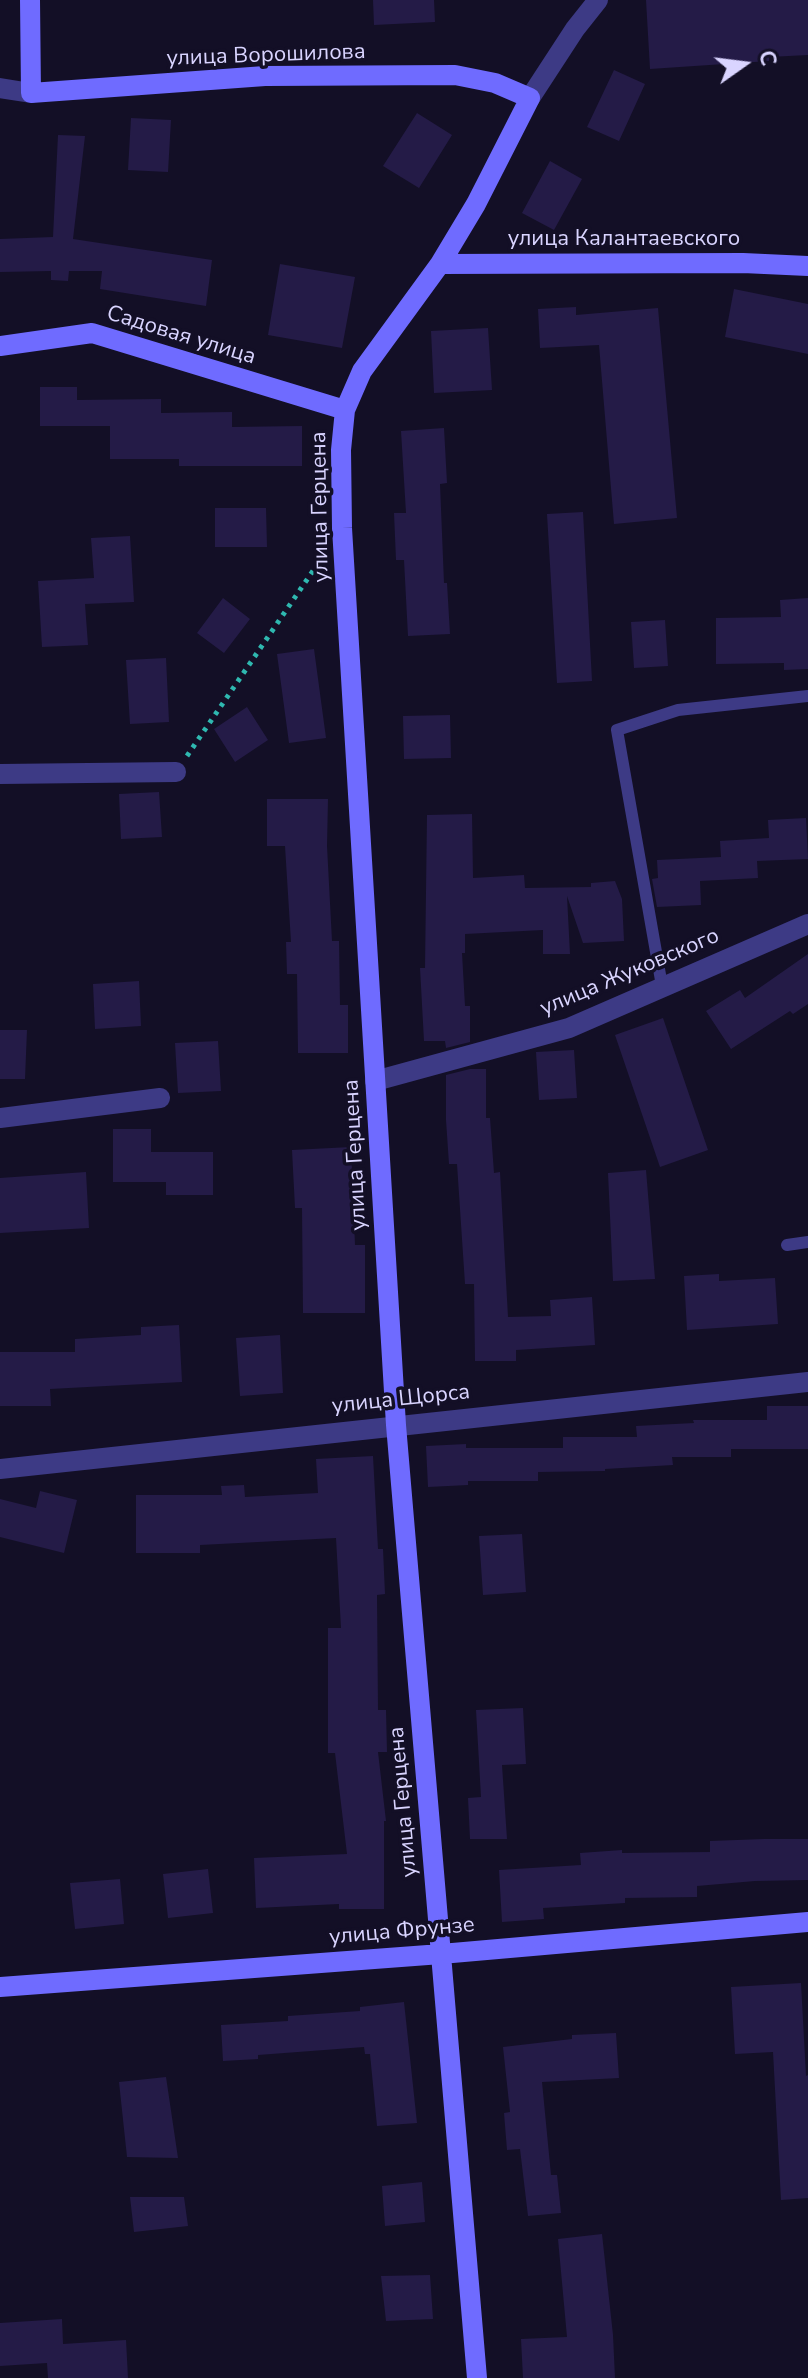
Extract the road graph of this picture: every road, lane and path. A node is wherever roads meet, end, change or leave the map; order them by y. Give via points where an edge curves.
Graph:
1 (30, 0) edge
2 (598, 0) edge
3 (0, 88) edge
4 (31, 93) junction
5 (530, 98) junction
6 (440, 264) junction
7 (808, 266) edge
8 (0, 346) edge
9 (345, 410) junction
10 (342, 528) junction
11 (808, 696) edge
12 (176, 772) joint
13 (0, 774) edge
14 (808, 924) edge
15 (662, 986) junction
16 (375, 1081) junction
17 (160, 1098) dead end
18 (0, 1118) edge
19 (808, 1242) edge
20 (787, 1245) dead end
21 (808, 1382) edge
22 (396, 1425) junction
23 (0, 1469) edge
24 (808, 1922) edge
25 (441, 1954) junction
26 (0, 1987) edge
27 (477, 2378) edge

1 - 4 street
2 - 5 street, улица Герцена
3 - 4 street, улица Ворошилова
4 - 5 street, улица Ворошилова via 265,76 455,75 495,83
5 - 6 street, улица Герцена
6 - 7 street, улица Калантаевского
6 - 9 street, улица Герцена via 362,371
8 - 9 street, Садовая улица via 92,333
9 - 10 street, улица Герцена
10 - 12 path
10 - 16 street, улица Герцена
11 - 15 lane via 678,710 617,730
12 - 13 street
14 - 15 street, улица Жуковского
15 - 16 street, улица Жуковского via 569,1028
16 - 22 street, улица Герцена
17 - 18 street
19 - 20 lane
21 - 22 street, улица Щорса
22 - 23 street, улица Щорса
22 - 25 street, улица Герцена
24 - 25 street, улица Фрунзе
25 - 26 street, улица Фрунзе
25 - 27 street, улица Герцена

